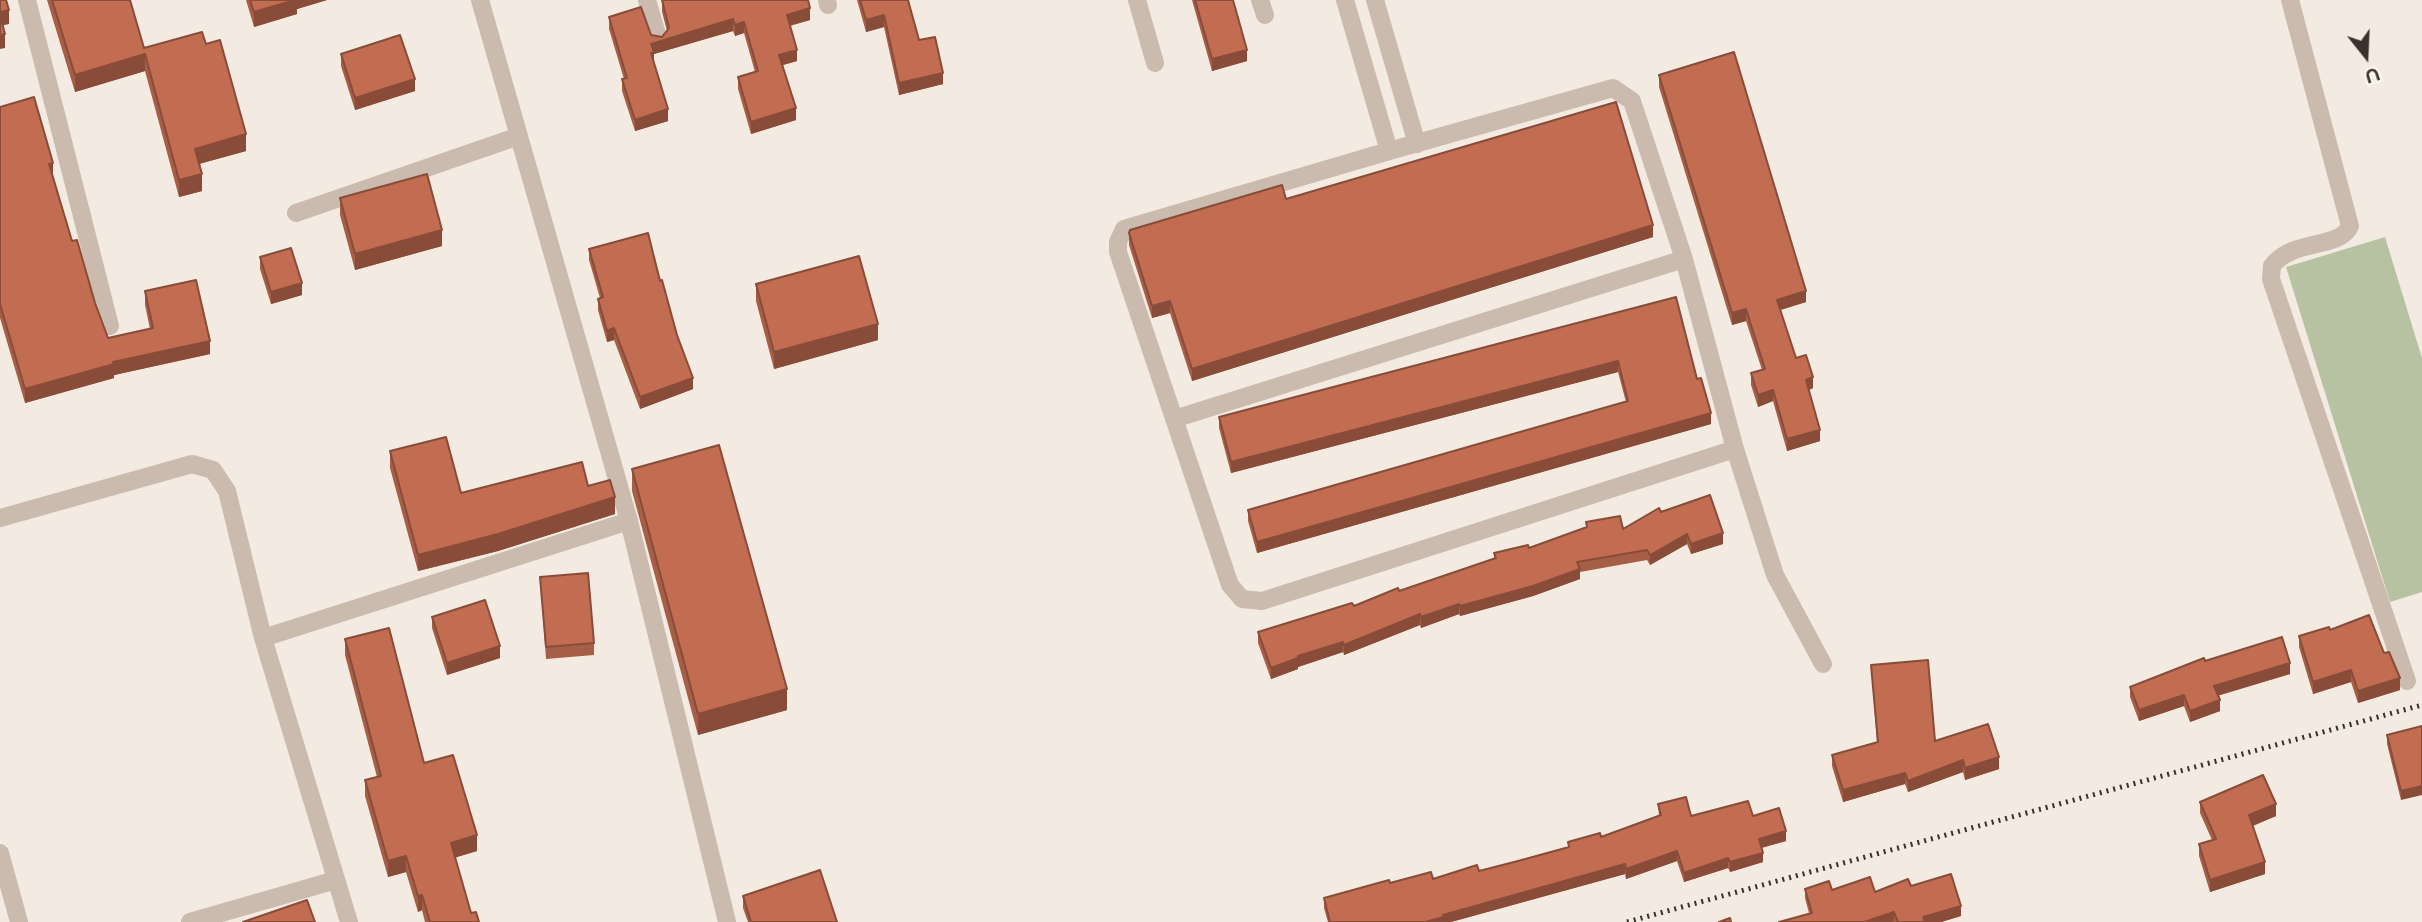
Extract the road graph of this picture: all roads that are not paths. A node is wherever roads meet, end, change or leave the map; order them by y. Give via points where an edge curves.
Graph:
1 (27, 0) edge
2 (480, 0) edge
3 (647, 0) edge
4 (1137, 0) edge
5 (1345, 0) edge
6 (1375, 0) edge
7 (2290, 0) edge
8 (658, 38) edge
9 (1155, 63) dead end
10 (519, 136) junction
11 (1417, 144) junction
12 (1389, 151) junction
13 (296, 213) dead end
14 (1684, 259) junction
15 (110, 326) dead end
16 (1174, 419) junction
17 (1735, 449) junction
18 (0, 518) edge
19 (629, 521) junction
20 (263, 638) junction
21 (1823, 664) dead end
22 (2406, 681) dead end
23 (0, 853) edge
24 (335, 880) junction
25 (19, 922) edge
26 (190, 922) edge
27 (349, 922) edge
28 (727, 922) edge

1 - 15 street
2 - 10 street
3 - 8 street
4 - 9 street
5 - 12 street
6 - 11 street
7 - 22 street via 2350,226 2340,238 2287,253 2272,266 2271,279
10 - 13 street
10 - 19 street
11 - 12 street
11 - 14 street via 1613,89 1632,101
12 - 16 street via 1124,229 1118,252
14 - 16 street
14 - 17 street
16 - 17 street via 1230,585 1242,599 1262,601
17 - 21 street via 1775,575
18 - 20 street via 192,464 213,470 226,491
19 - 20 street
19 - 28 street
20 - 24 street
23 - 25 street
24 - 26 street
24 - 27 street

